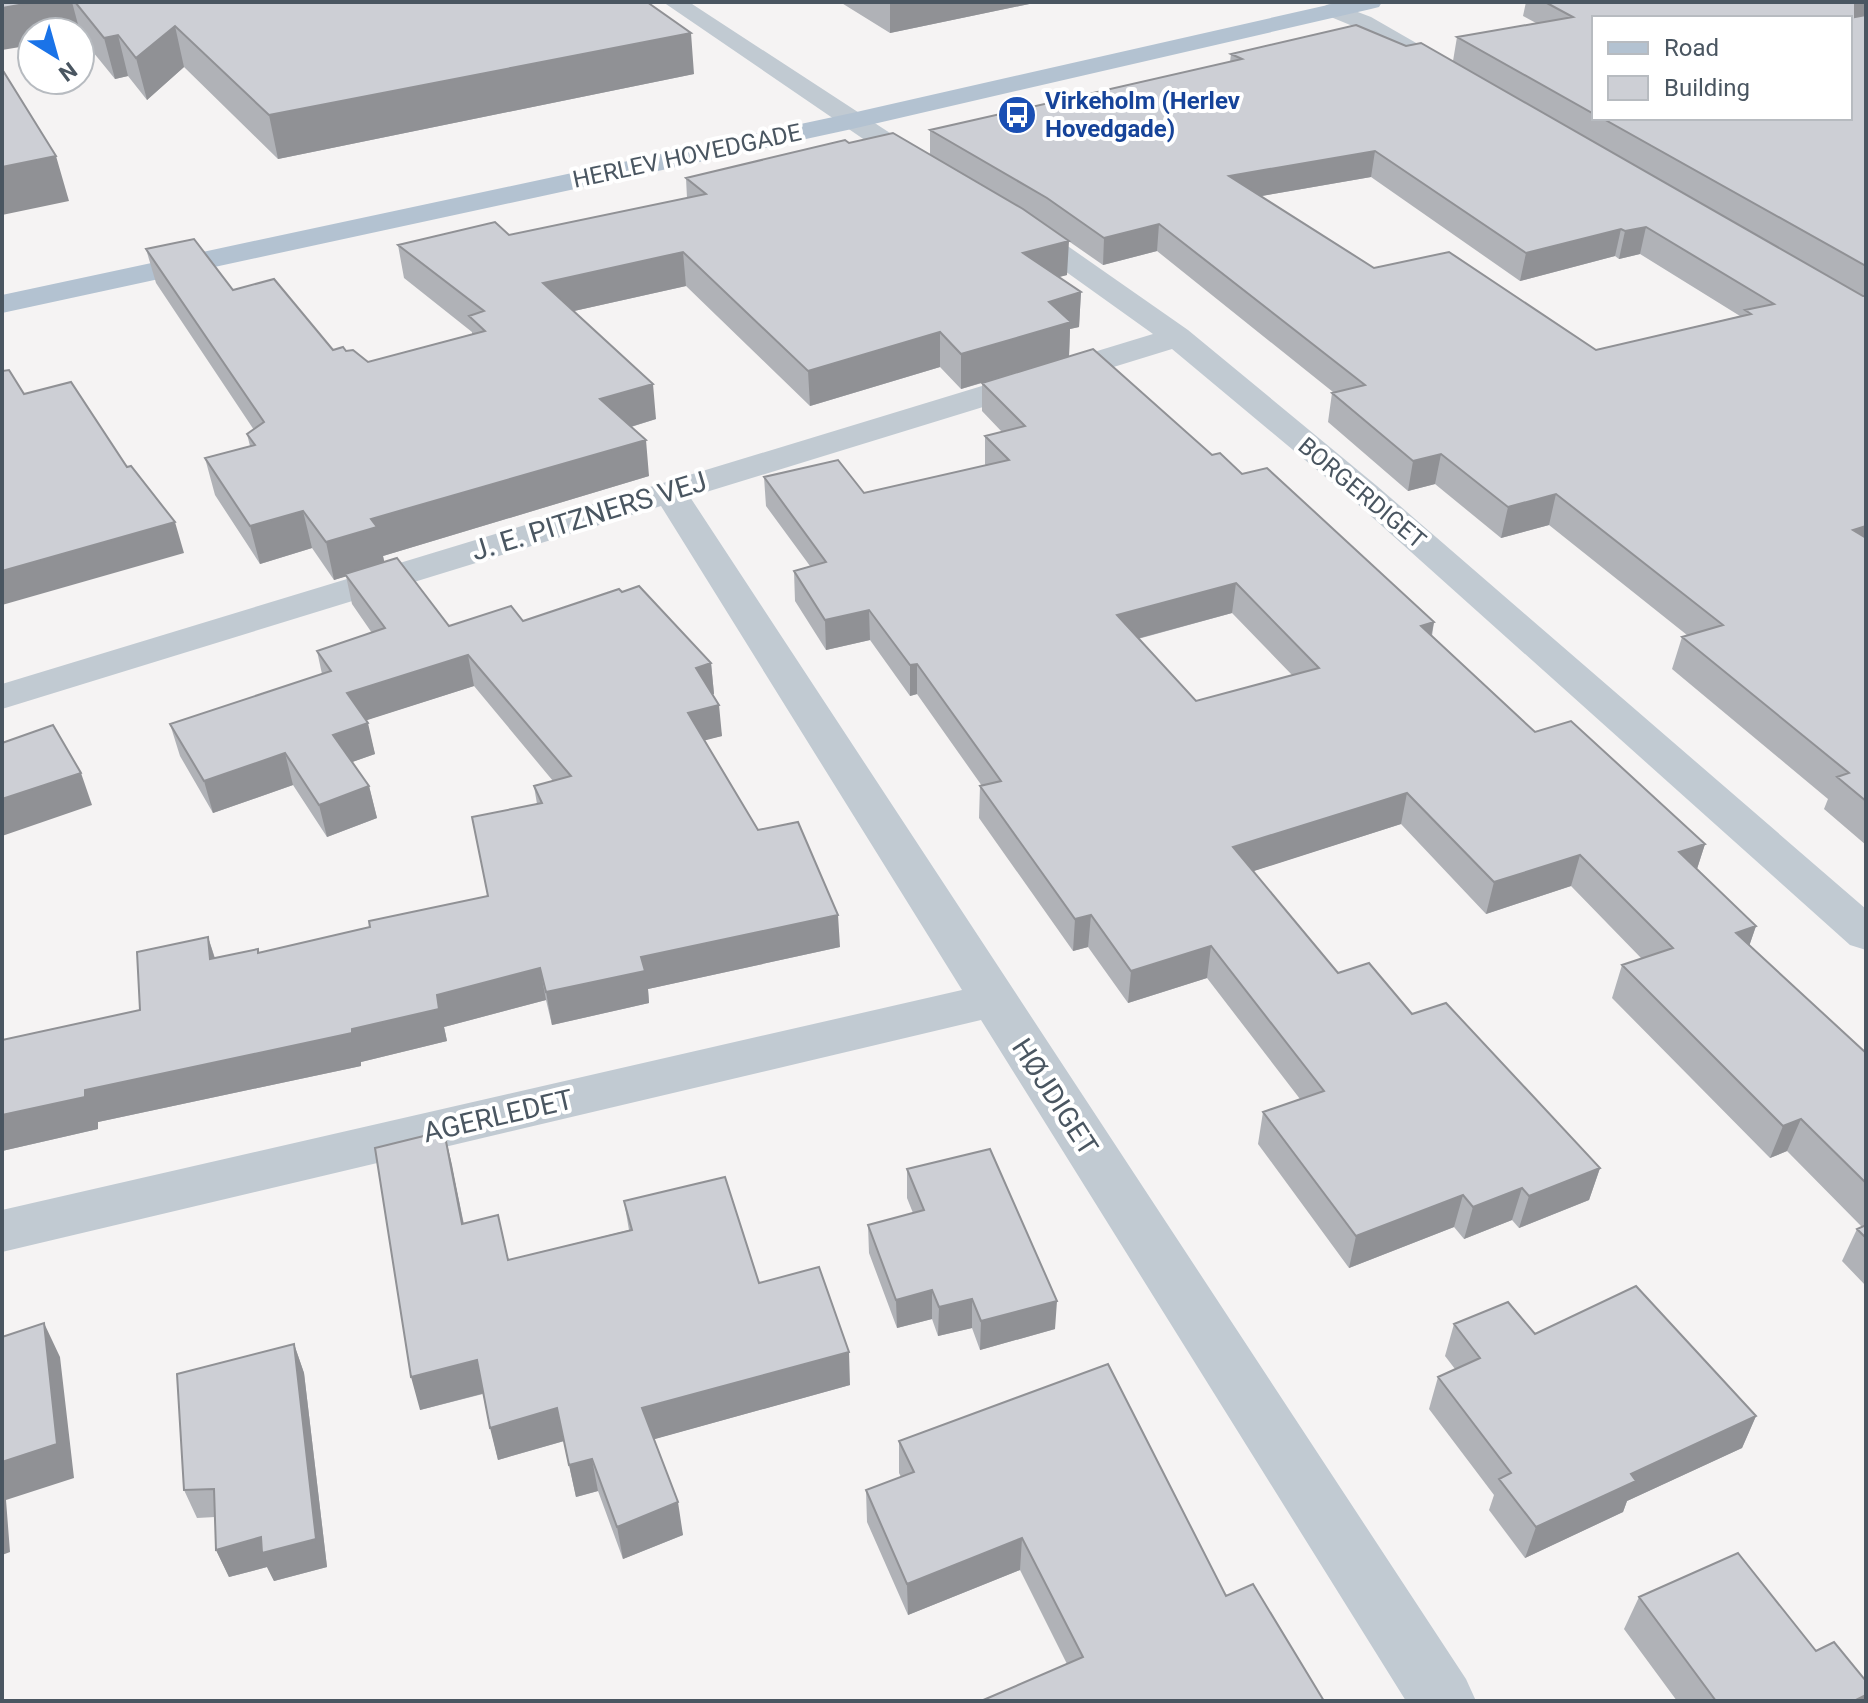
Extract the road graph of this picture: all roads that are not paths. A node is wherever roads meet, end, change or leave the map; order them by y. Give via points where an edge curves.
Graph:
1 (674, 2) edge
2 (1282, 2) edge
3 (1371, 2) edge
4 (1334, 10) junction
5 (995, 64) dead end
6 (1472, 85) edge
7 (852, 94) dead end
8 (822, 100) junction
9 (778, 108) dead end
10 (852, 121) junction
11 (953, 185) edge
12 (994, 209) edge
13 (2, 304) edge
14 (1177, 337) junction
15 (669, 492) junction
16 (2, 697) edge
17 (1866, 934) edge
18 (993, 1000) junction
19 (2, 1231) edge
20 (1443, 1701) edge

1 - 8 street
2 - 5 main road
3 - 4 main road, HERLEV HOVEDGADE
4 - 6 street
4 - 10 main road, HERLEV HOVEDGADE
7 - 8 main road, HERLEV HOVEDGADE
8 - 9 main road, HERLEV HOVEDGADE
8 - 10 street
10 - 11 street
10 - 13 main road, HERLEV HOVEDGADE
12 - 14 street, BORGERDIGET
14 - 15 street, J. E. PITZNERS VEJ
14 - 17 street, BORGERDIGET via 1365,493
15 - 16 street, J. E. PITZNERS VEJ
15 - 18 street, HØJDIGET
18 - 19 street, AGERLEDET
18 - 20 street, HØJDIGET

